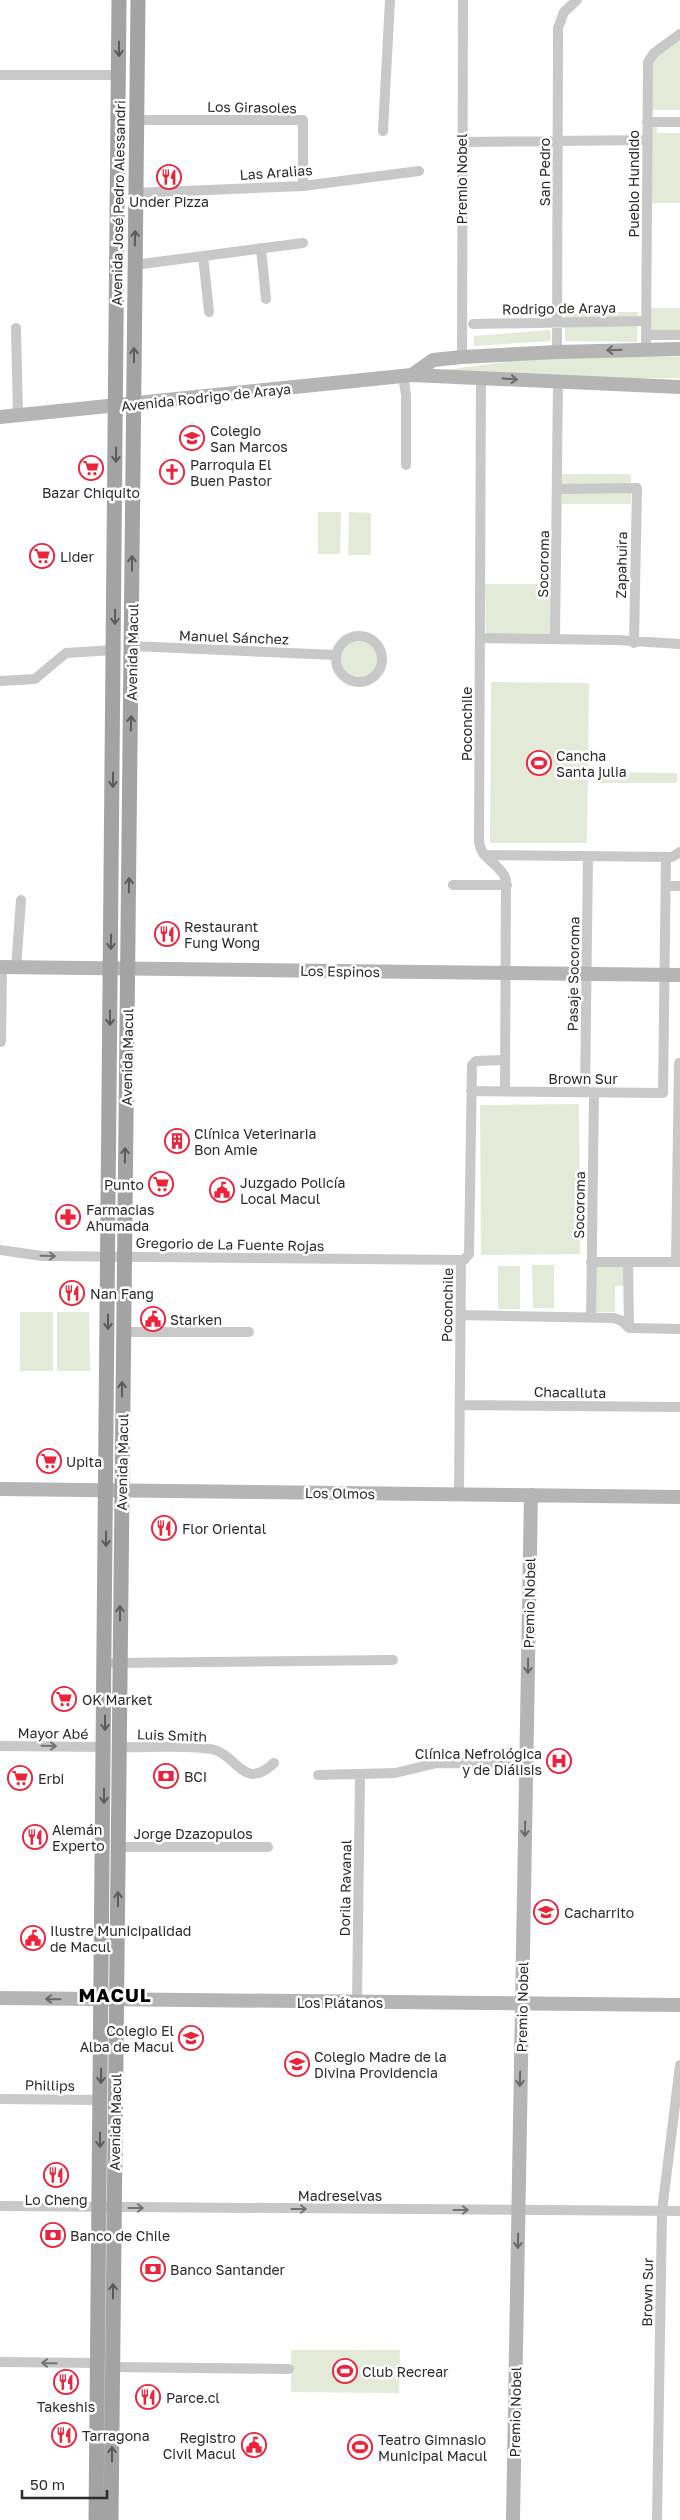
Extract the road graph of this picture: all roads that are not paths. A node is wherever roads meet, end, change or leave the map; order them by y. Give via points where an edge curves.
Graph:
1 (119, 0) edge
2 (138, 0) edge
3 (390, 0) edge
4 (463, 0) edge
5 (577, 0) edge
6 (680, 34) edge
7 (0, 75) edge
8 (119, 75) junction
9 (137, 120) junction
10 (647, 122) junction
11 (680, 122) edge
12 (383, 131) dead end
13 (647, 140) junction
14 (558, 141) junction
15 (462, 142) junction
16 (419, 171) dead end
17 (303, 186) junction
18 (135, 193) junction
19 (302, 243) dead end
20 (261, 248) junction
21 (203, 256) junction
22 (134, 265) junction
23 (266, 299) dead end
24 (209, 312) dead end
25 (558, 321) junction
26 (646, 321) junction
27 (473, 324) dead end
28 (16, 328) dead end
29 (646, 335) junction
30 (680, 335) edge
31 (646, 349) junction
32 (680, 349) edge
33 (557, 352) junction
34 (462, 357) junction
35 (408, 375) junction
36 (481, 377) junction
37 (558, 382) junction
38 (680, 387) edge
39 (134, 404) junction
40 (117, 406) junction
41 (18, 415) junction
42 (0, 417) edge
43 (406, 465) dead end
44 (557, 489) junction
45 (480, 638) junction
46 (556, 639) junction
47 (634, 643) junction
48 (680, 644) edge
49 (132, 646) junction
50 (114, 650) junction
51 (336, 655) junction
52 (0, 681) edge
53 (680, 852) edge
54 (484, 855) junction
55 (588, 856) junction
56 (666, 857) junction
57 (454, 885) dead end
58 (506, 885) junction
59 (666, 886) junction
60 (680, 886) edge
61 (21, 900) dead end
62 (1, 968) edge
63 (16, 968) junction
64 (111, 969) junction
65 (128, 969) junction
66 (505, 973) junction
67 (586, 974) junction
68 (665, 975) junction
69 (680, 975) edge
70 (0, 1015) edge
71 (1, 1042) edge
72 (505, 1060) junction
73 (664, 1063) junction
74 (680, 1063) edge
75 (472, 1091) junction
76 (505, 1092) junction
77 (589, 1092) junction
78 (679, 1196) edge
79 (0, 1250) edge
80 (116, 1256) junction
81 (461, 1261) junction
82 (592, 1262) junction
83 (628, 1262) junction
84 (678, 1262) edge
85 (461, 1314) junction
86 (591, 1318) junction
87 (628, 1328) junction
88 (680, 1329) edge
89 (123, 1332) junction
90 (250, 1332) dead end
91 (460, 1405) junction
92 (680, 1407) edge
93 (0, 1489) edge
94 (114, 1490) junction
95 (459, 1494) junction
96 (530, 1495) junction
97 (680, 1497) edge
98 (393, 1660) dead end
99 (113, 1663) junction
100 (0, 1746) edge
101 (112, 1747) junction
102 (274, 1763) dead end
103 (526, 1764) junction
104 (318, 1775) dead end
105 (360, 1775) junction
106 (118, 1847) junction
107 (268, 1847) dead end
108 (0, 1998) edge
109 (109, 2000) junction
110 (357, 2002) junction
111 (522, 2004) junction
112 (680, 2005) edge
113 (680, 2065) edge
114 (0, 2099) edge
115 (100, 2100) junction
116 (0, 2206) edge
117 (107, 2207) junction
118 (519, 2211) junction
119 (662, 2211) junction
120 (680, 2211) edge
121 (0, 2362) edge
122 (105, 2365) junction
123 (288, 2369) dead end
124 (96, 2520) edge
125 (111, 2520) edge
126 (513, 2520) edge
127 (657, 2520) edge

1 -> 8 main road, Avenida José Pedro Alessandri
2 - 9 main road, Avenida José Pedro Alessandri
3 - 12 street
4 - 15 street, Premio Nobel
5 - 14 street, San Pedro via 559,22
6 - 10 street, Pueblo Hundido via 651,56 648,62
7 - 8 street
8 - 40 main road, Avenida José Pedro Alessandri
9 - 17 street, Los Girasoles via 303,120
9 - 18 main road, Avenida José Pedro Alessandri
10 - 11 street
10 - 13 street, Pueblo Hundido
13 - 14 street
13 - 26 street, Pueblo Hundido
14 - 15 street
14 - 25 street, San Pedro
15 - 34 street, Premio Nobel
16 - 17 street, Las Aralias
17 - 18 street, Las Aralias
22 -> 18 main road, Avenida José Pedro Alessandri
19 - 20 street
20 - 21 street
20 - 23 street
21 - 22 street
21 - 24 street
39 -> 22 main road, Avenida José Pedro Alessandri
25 - 26 street, Rodrigo de Araya
25 - 27 street, Rodrigo de Araya
25 - 33 street, San Pedro
26 - 29 street, Pueblo Hundido
28 - 41 street
29 - 30 street
29 - 31 street, Pueblo Hundido
31 - 32 street, Avenida Rodrigo de Araya
31 -> 33 street, Avenida Rodrigo de Araya
33 - 34 street, Avenida Rodrigo de Araya
34 - 35 street, Avenida Rodrigo de Araya via 433,360
35 - 36 street, Avenida Rodrigo de Araya
35 - 39 street, Avenida Rodrigo de Araya
35 - 43 street
36 -> 37 street, Avenida Rodrigo de Araya
36 - 45 street, Poconchile
37 - 38 street, Avenida Rodrigo de Araya
37 - 44 street, Socoroma
39 - 40 street, Avenida Rodrigo de Araya
49 -> 39 main road, Avenida Macul
40 - 41 street, Avenida Rodrigo de Araya
40 -> 50 main road, Avenida Macul
41 - 42 street, Avenida Rodrigo de Araya
44 - 46 street, Socoroma
44 - 47 street, Zapahuira via 636,488
45 - 46 street
45 - 54 street, Poconchile via 479,841
46 - 47 street
47 - 48 street
49 - 51 street, Manuel Sánchez
65 -> 49 main road, Avenida Macul
50 - 52 street via 66,653 35,679
50 -> 64 main road, Avenida Macul
51 - 51 street via 340,674 356,683 374,678 383,662 378,644 362,636 344,641
53 - 56 street via 675,857
54 - 55 street
54 - 58 street via 503,872
55 - 56 street
55 - 67 street, Pasaje Socoroma
56 - 59 street, Brown Sur
57 - 58 street
58 - 66 street
59 - 60 street
59 - 68 street, Brown Sur
61 - 63 street
62 - 63 street, Los Espinos
62 - 70 street
63 - 64 street, Los Espinos
64 - 65 street, Los Espinos
64 -> 80 main road, Avenida Macul
65 - 66 street, Los Espinos
80 -> 65 main road, Avenida Macul
66 - 67 street, Los Espinos
66 - 72 street
67 - 68 street, Los Espinos
67 - 77 street, Pasaje Socoroma
68 - 69 street, Los Espinos
68 - 73 street, Brown Sur
70 - 71 street
72 - 75 street, Poconchile via 473,1062
72 - 76 street
73 - 74 street
73 - 77 street, Brown Sur via 663,1093
74 - 78 street
75 - 76 street, Brown Sur
75 - 81 street, Poconchile via 469,1254
76 - 77 street, Brown Sur
77 - 82 street, Socoroma
78 - 84 street
79 -> 80 street, Gregorio de La Fuente Rojas via 42,1256
80 - 81 street, Gregorio de La Fuente Rojas
80 - 89 main road, Avenida Macul
80 -> 94 main road, Avenida Macul
81 - 85 street, Poconchile
82 - 83 street
82 - 86 street, Socoroma
83 - 84 street
83 - 87 street
85 - 86 street
85 - 91 street, Poconchile
86 - 87 street via 618,1319
87 - 88 street
89 - 90 street
94 -> 89 main road, Avenida Macul
91 - 92 street, Chacalluta
91 - 95 street, Poconchile
93 - 94 street, Los Olmos
94 - 95 street, Los Olmos
94 - 99 main road, Avenida Macul
95 - 96 street, Los Olmos
96 - 97 street, Los Olmos
96 -> 103 street, Premio Nobel
98 - 99 street
99 - 101 main road, Avenida Macul
100 -> 101 street, Mayor Abé
101 - 102 street, Luis Smith via 212,1750 223,1754 246,1772 256,1773 266,1771
101 - 106 main road, Avenida Macul
101 -> 109 main road, Avenida Macul
103 - 105 street via 437,1763 395,1773
103 -> 111 street, Premio Nobel
104 - 105 street
105 - 110 street, Dorila Ravanal
106 - 107 street, Jorge Dzazopulos
109 -> 106 main road, Avenida Macul
109 -> 108 street, Los Plátanos
109 - 110 street, Los Plátanos
109 -> 115 main road, Avenida Macul
109 - 117 main road, Avenida Macul
110 - 111 street, Los Plátanos
111 - 112 street, Los Plátanos
111 -> 118 street, Premio Nobel
113 - 119 street, Brown Sur
114 - 115 street, Phillips
115 -> 117 main road, Avenida Macul
116 - 117 street, Madreselvas
117 -> 118 street, Madreselvas
117 - 122 main road, Avenida Macul
118 - 119 street, Madreselvas
118 -> 126 street, Premio Nobel
119 - 120 street, Madreselvas
119 - 127 street, Brown Sur
122 -> 121 street
122 - 123 street
122 - 124 main road, Avenida Macul
125 -> 122 main road, Avenida Macul

